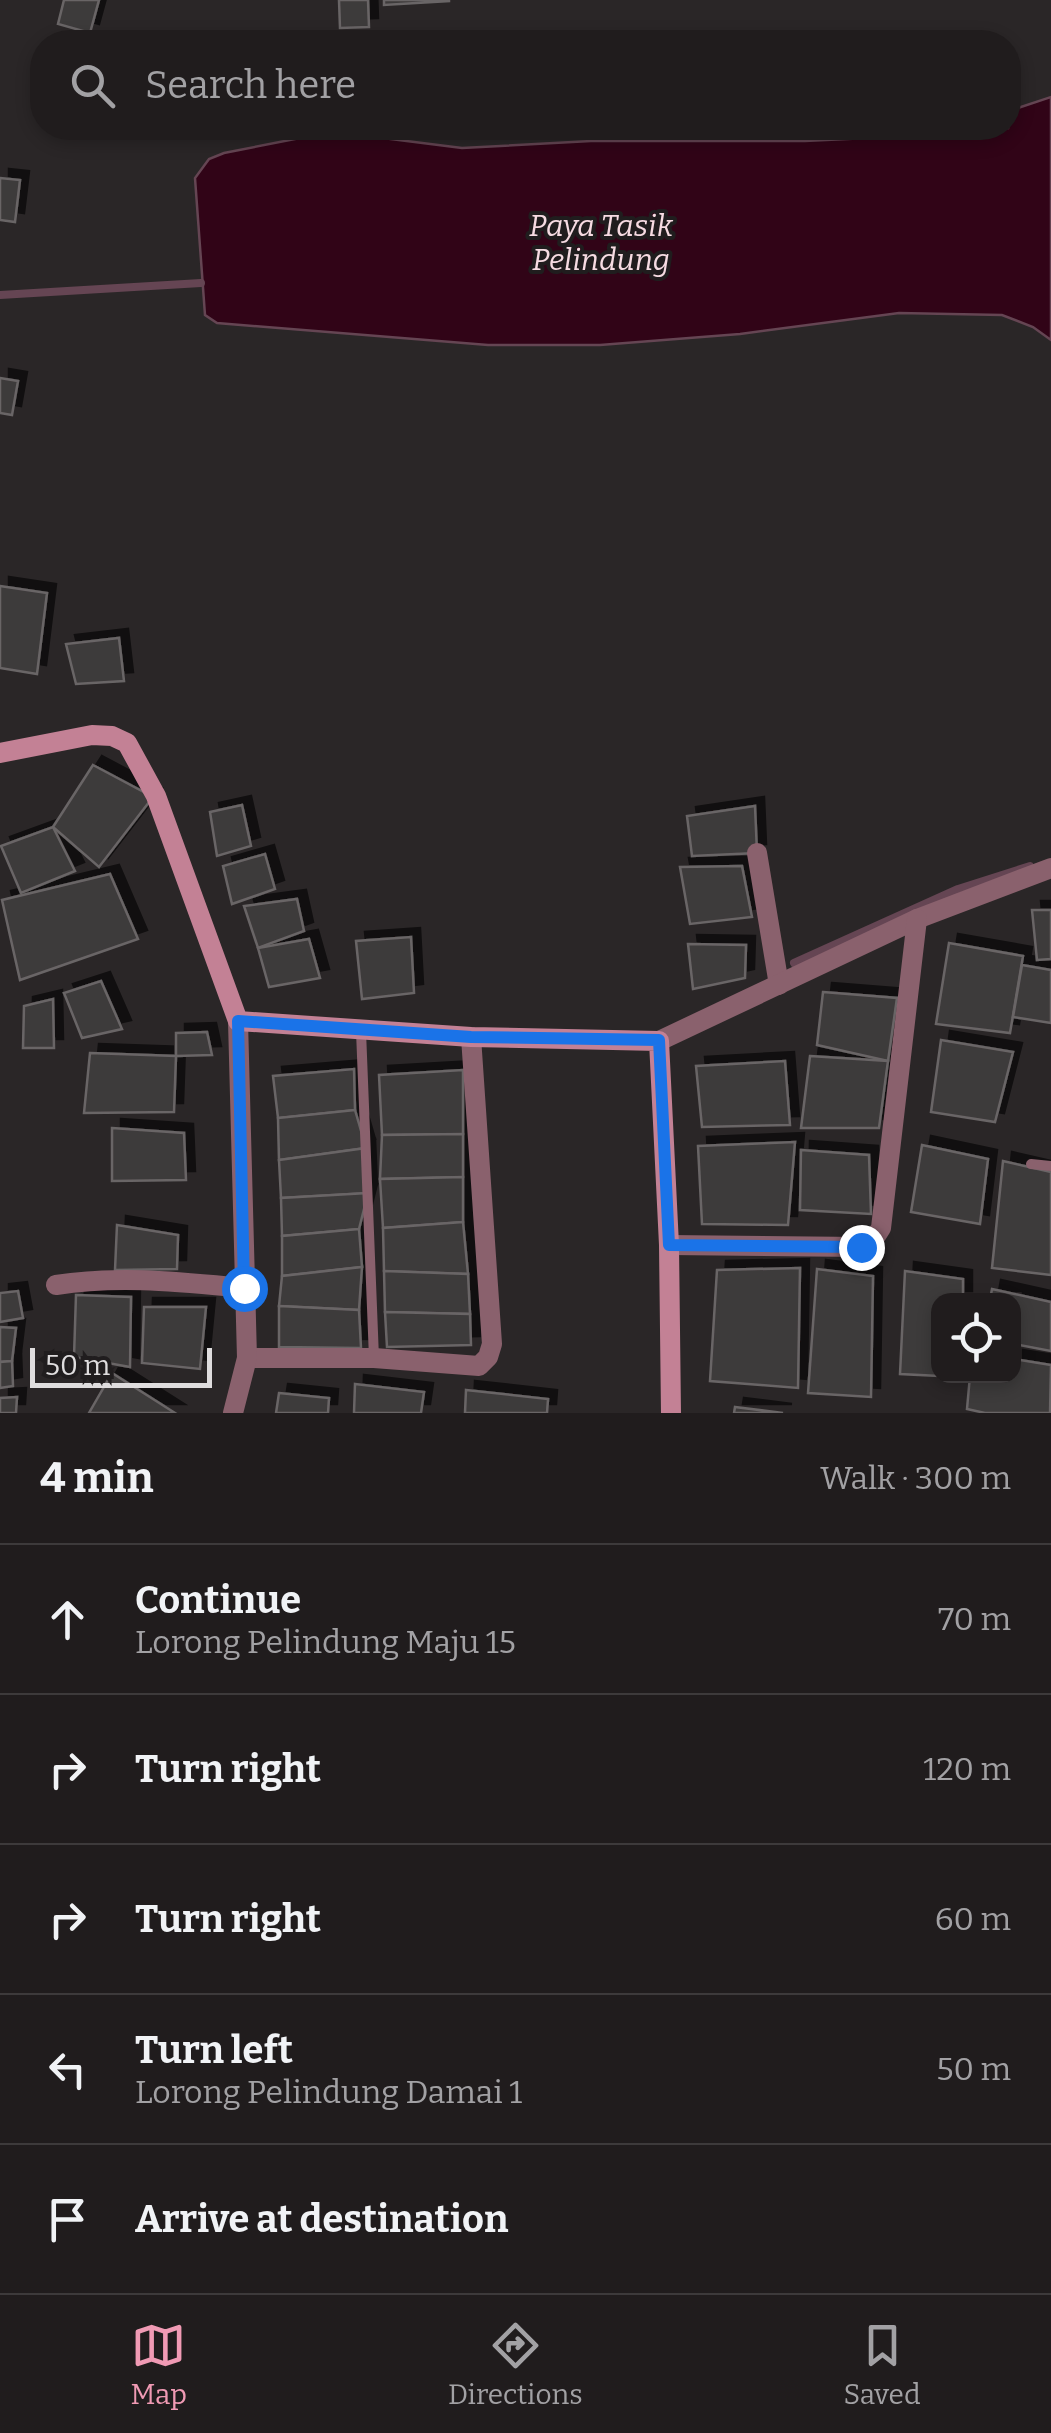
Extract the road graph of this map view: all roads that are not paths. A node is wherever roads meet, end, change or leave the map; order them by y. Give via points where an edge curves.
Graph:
1 (0, 753) edge
2 (757, 853) dead end
3 (1051, 868) edge
4 (917, 919) junction
5 (779, 985) junction
6 (238, 1021) junction
7 (362, 1031) junction
8 (471, 1037) junction
9 (659, 1040) junction
10 (1031, 1164) dead end
11 (1051, 1166) edge
12 (669, 1245) junction
13 (56, 1285) dead end
14 (244, 1288) junction
15 (247, 1358) junction
16 (374, 1358) junction
17 (232, 1413) edge
18 (671, 1413) edge

1 - 6 street via 92,735 127,744 156,796
2 - 5 street
3 - 4 street
4 - 5 street
4 - 12 street via 882,1228 874,1239 861,1247
5 - 9 street
6 - 7 street
6 - 14 street
7 - 8 street
7 - 16 lane
8 - 9 street
8 - 16 street via 492,1344 479,1366
9 - 12 street
10 - 11 lane
12 - 18 street
13 - 14 street via 146,1278
14 - 15 street
15 - 16 street
15 - 17 street

